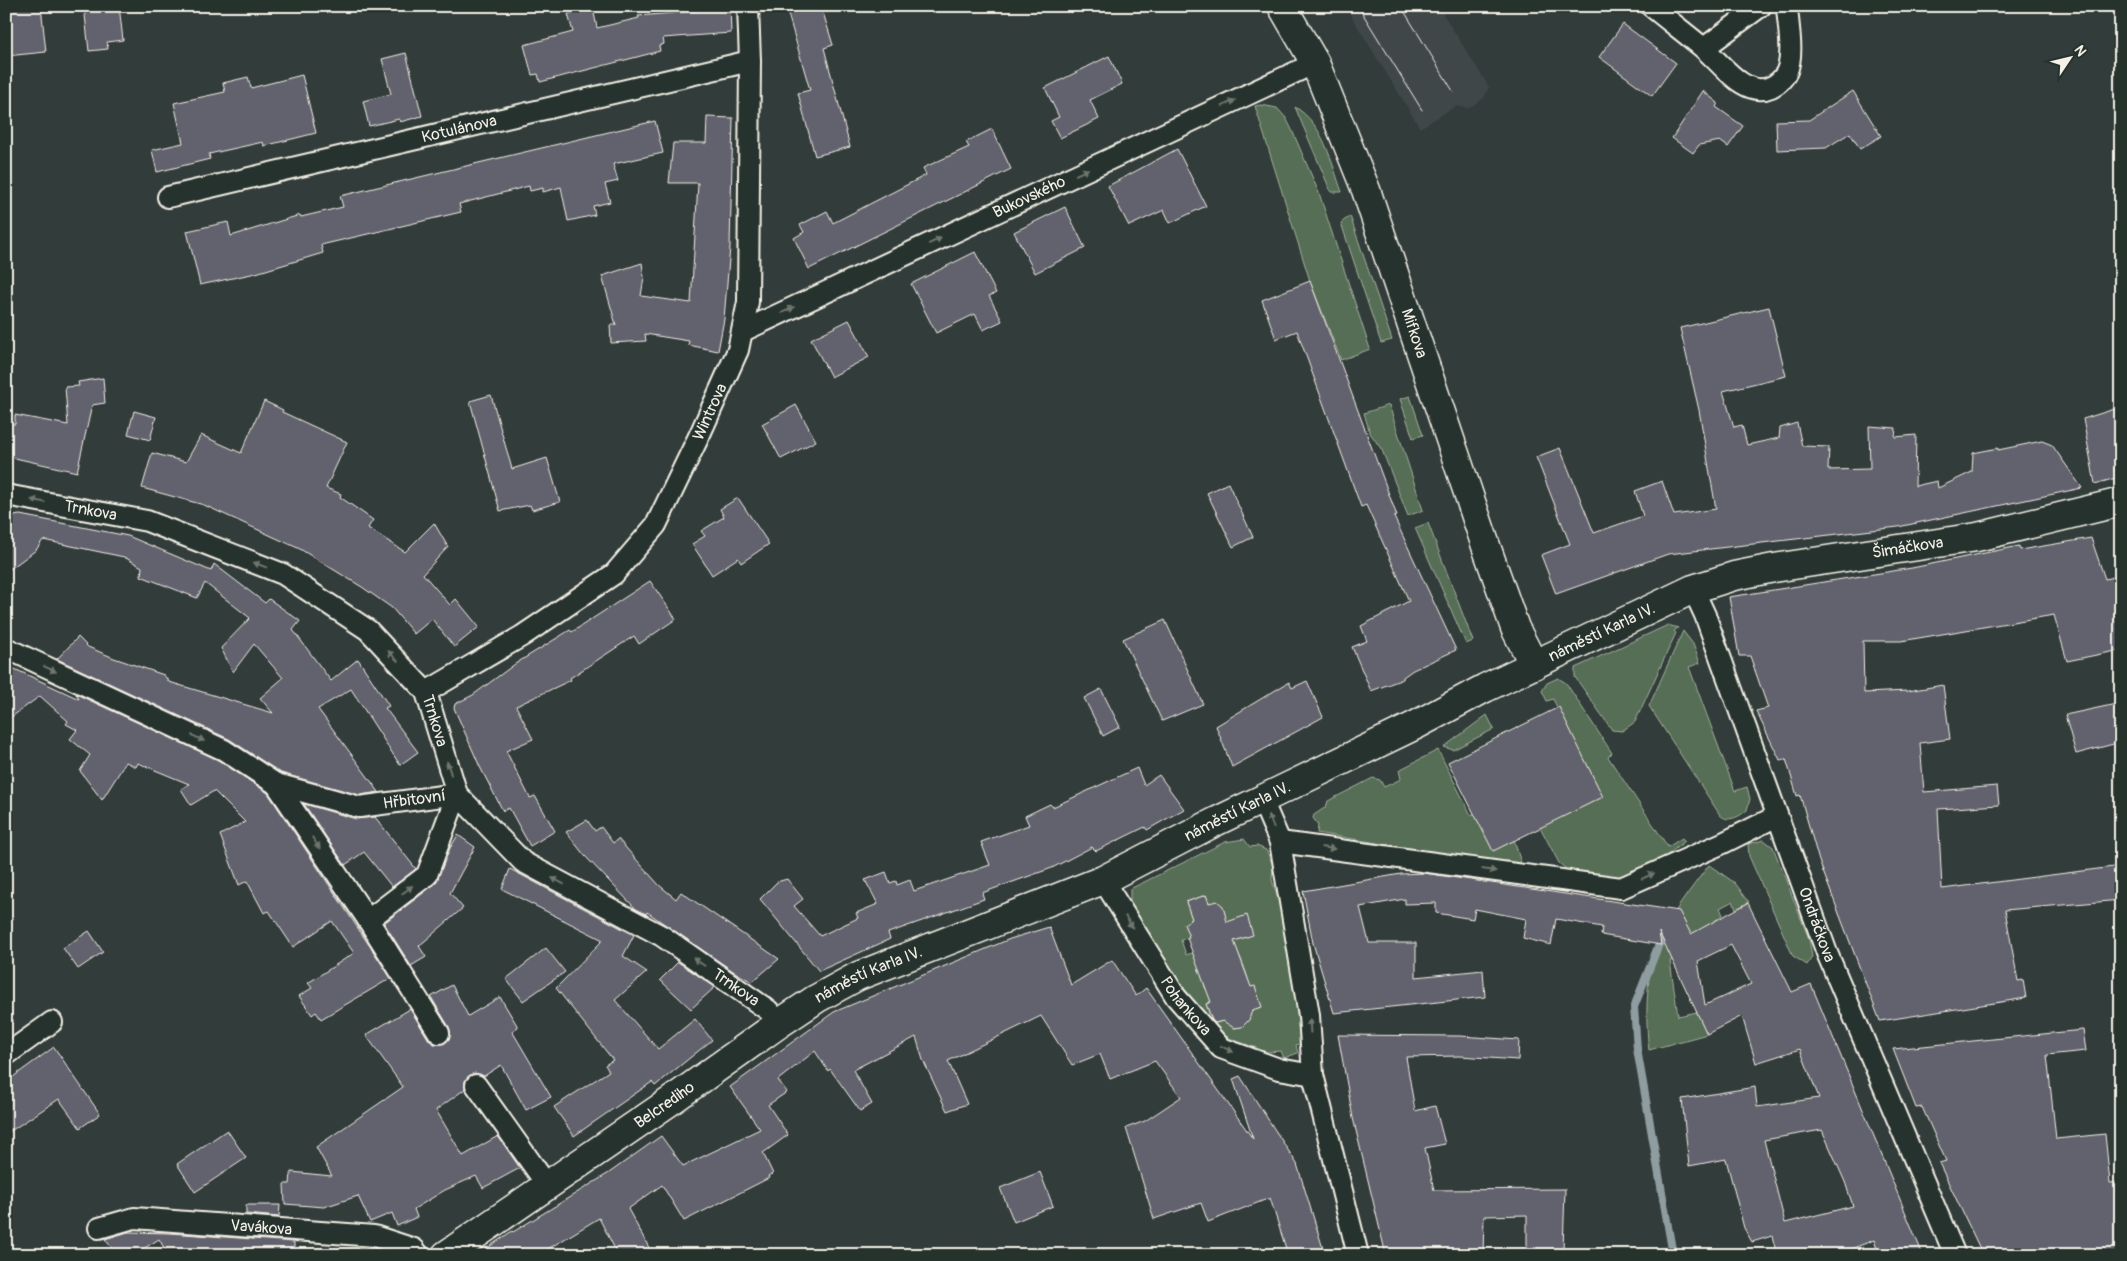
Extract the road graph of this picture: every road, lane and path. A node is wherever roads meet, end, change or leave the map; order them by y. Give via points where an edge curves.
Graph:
1 (748, 6) edge
2 (1282, 6) edge
3 (1651, 6) edge
4 (1761, 6) edge
5 (1787, 6) edge
6 (1704, 48) junction
7 (750, 61) junction
8 (1315, 63) junction
9 (168, 197) dead end
10 (744, 331) junction
11 (6, 495) edge
12 (2121, 502) edge
13 (1693, 589) junction
14 (6, 648) edge
15 (1534, 665) junction
16 (426, 692) junction
17 (276, 784) junction
18 (457, 794) junction
19 (1262, 800) junction
20 (1777, 816) junction
21 (1280, 842) junction
22 (1103, 880) junction
23 (368, 920) junction
24 (52, 1022) dead end
25 (780, 1022) junction
26 (439, 1033) dead end
27 (6, 1055) edge
28 (1313, 1075) junction
29 (476, 1086) dead end
30 (547, 1185) junction
31 (99, 1228) dead end
32 (419, 1255) edge
33 (446, 1255) edge
34 (1358, 1255) edge
35 (1955, 1255) edge

1 - 7 street, Wintrova
2 - 8 street, Mifkova
3 - 6 street
4 - 6 street
5 - 6 street via 1790,59 1786,73 1775,85 1765,90 1741,83
7 - 9 street, Kotulánova
7 - 10 street, Wintrova via 749,270
10 -> 8 street, Bukovského
8 - 15 street, Mifkova via 1366,190 1512,619
10 - 16 street, Wintrova via 731,368 656,525 628,560 600,586
16 -> 11 street, Trnkova via 368,630 284,574 147,521
12 - 13 street, Šimáčkova via 1977,537 1774,568
13 - 15 street, náměstí Karla IV.
13 - 20 street, Ondráčkova
14 -> 17 street, Hřbitovní via 224,750
15 - 19 street, náměstí Karla IV.
18 -> 16 street, Trnkova
17 - 18 street, Hřbitovní via 359,807
17 -> 23 street, Hřbitovní
23 -> 18 street, Hřbitovní via 427,875
25 -> 18 street, Trnkova via 768,1010 662,936 523,862
21 -> 19 street
19 - 22 street, náměstí Karla IV.
21 -> 20 street via 1621,888
20 - 35 street, Ondráčkova via 1827,953
28 -> 21 street via 1310,1015
22 - 25 street, náměstí Karla IV. via 858,976
22 -> 28 street, Pohankova via 1176,996 1221,1048 1279,1069
23 - 26 street, Hřbitovní
24 - 27 street
25 - 30 street, Belcrediho
28 - 34 street
29 - 30 street
30 - 33 street, Belcrediho
31 - 32 street, Vavákova via 134,1218 374,1236 414,1249

